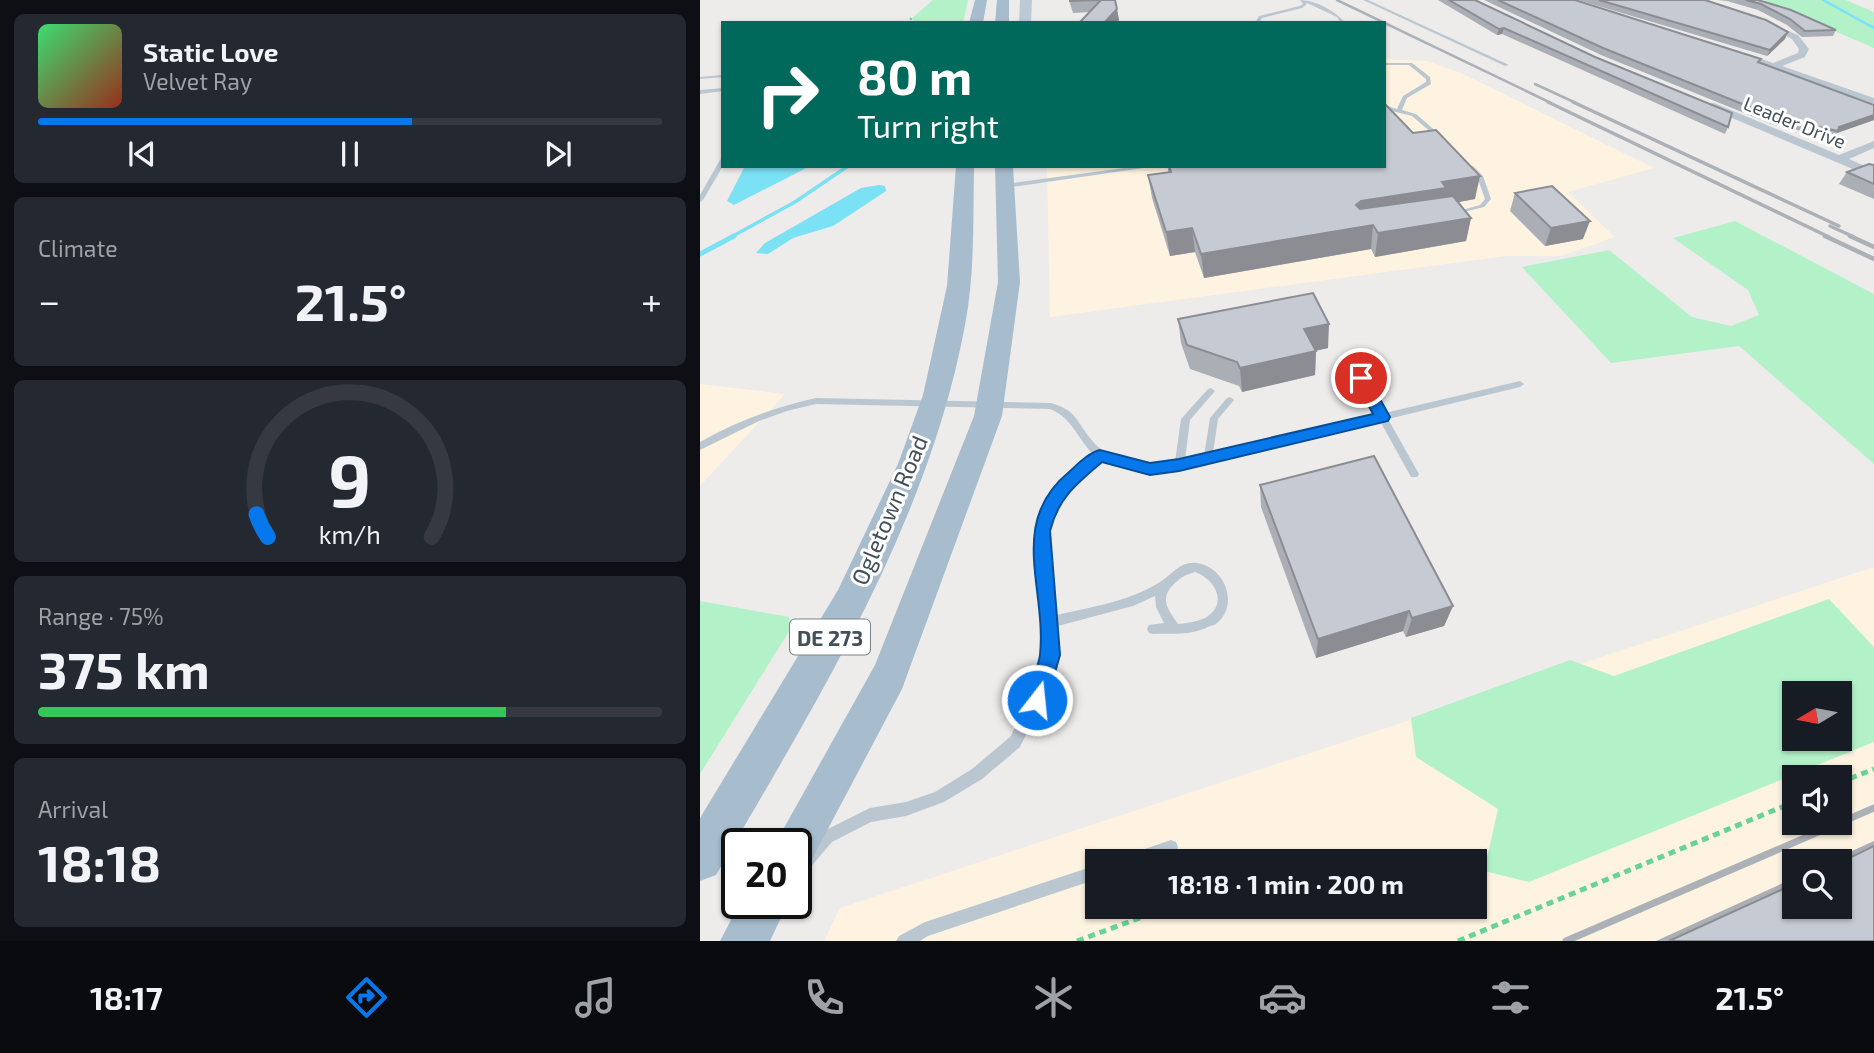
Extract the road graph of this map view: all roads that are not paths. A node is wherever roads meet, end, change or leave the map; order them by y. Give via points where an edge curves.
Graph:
1 (981, 0) edge
2 (1003, 0) edge
3 (1026, 0) edge
4 (1303, 0) edge
5 (1365, 0) edge
6 (1758, 19) edge
7 (976, 21) edge
8 (1002, 21) edge
9 (1025, 21) edge
10 (1258, 21) edge
11 (1342, 21) edge
12 (1720, 48) edge
13 (1386, 64) edge
14 (1507, 65) dead end
15 (1776, 65) junction
16 (721, 76) edge
17 (700, 78) edge
18 (721, 89) edge
19 (700, 92) edge
20 (1874, 100) edge
21 (1699, 101) edge
22 (1386, 107) edge
23 (1400, 109) junction
24 (1446, 143) edge
25 (1874, 144) edge
26 (1840, 159) junction
27 (1463, 160) edge
28 (721, 163) edge
29 (965, 168) edge
30 (1124, 168) edge
31 (1874, 174) edge
32 (1005, 176) edge
33 (700, 200) edge
34 (1446, 215) edge
35 (1361, 378) dead end
36 (1520, 384) dead end
37 (1211, 391) dead end
38 (1230, 400) dead end
39 (933, 401) junction
40 (990, 403) junction
41 (1382, 417) junction
42 (700, 446) edge
43 (1100, 456) junction
44 (1208, 458) junction
45 (1179, 465) junction
46 (1414, 474) dead end
47 (1166, 583) junction
48 (1048, 623) junction
49 (1174, 628) junction
50 (1153, 629) dead end
51 (806, 828) edge
52 (1171, 847) dead end
53 (1165, 849) edge
54 (812, 854) edge
55 (700, 859) edge
56 (1085, 876) edge
57 (756, 919) edge
58 (765, 919) edge
59 (744, 941) edge
60 (751, 941) edge
61 (904, 941) edge

1 - 7 main road
2 - 8 main road
3 - 9 street
4 - 10 lane via 1301,7
4 - 11 lane
5 - 14 lane
6 - 15 street via 1795,37 1804,49 1801,55
12 - 15 street
13 - 23 lane via 1410,64 1428,78 1429,83 1405,97
15 - 20 street
16 - 17 lane
18 - 19 lane
21 - 26 street, Leader Drive
22 - 23 lane
23 - 24 lane via 1415,115
25 - 26 street
26 - 31 street, Leader Drive
27 - 34 lane via 1480,176 1488,199 1471,211
28 - 33 lane
29 - 39 main road, Ogletown Road / DE 273 via 958,292
30 - 32 lane
32 - 40 main road, DE 273 via 1009,282
35 - 41 lane
36 - 41 lane
37 - 45 lane via 1186,419
38 - 44 lane via 1214,418
39 - 40 lane
39 - 42 lane via 816,401 780,408
39 - 55 main road, Ogletown Road / DE 273 via 880,539 848,603
40 - 43 lane via 1066,410
40 - 51 main road, DE 273 via 889,676
41 - 44 lane
41 - 46 lane
43 - 45 lane via 1150,469
43 - 48 lane via 1060,489 1047,509 1042,531
44 - 45 lane
47 - 48 lane via 1133,601
47 - 49 lane via 1159,596 1161,611
47 - 49 lane via 1186,569 1206,569 1218,577 1225,593 1216,616 1190,628
48 - 54 lane via 1047,667 1037,700 1015,742 977,775 939,797 870,815 827,837
49 - 50 lane
52 - 53 lane
56 - 61 lane
57 - 59 main road
58 - 60 lane

